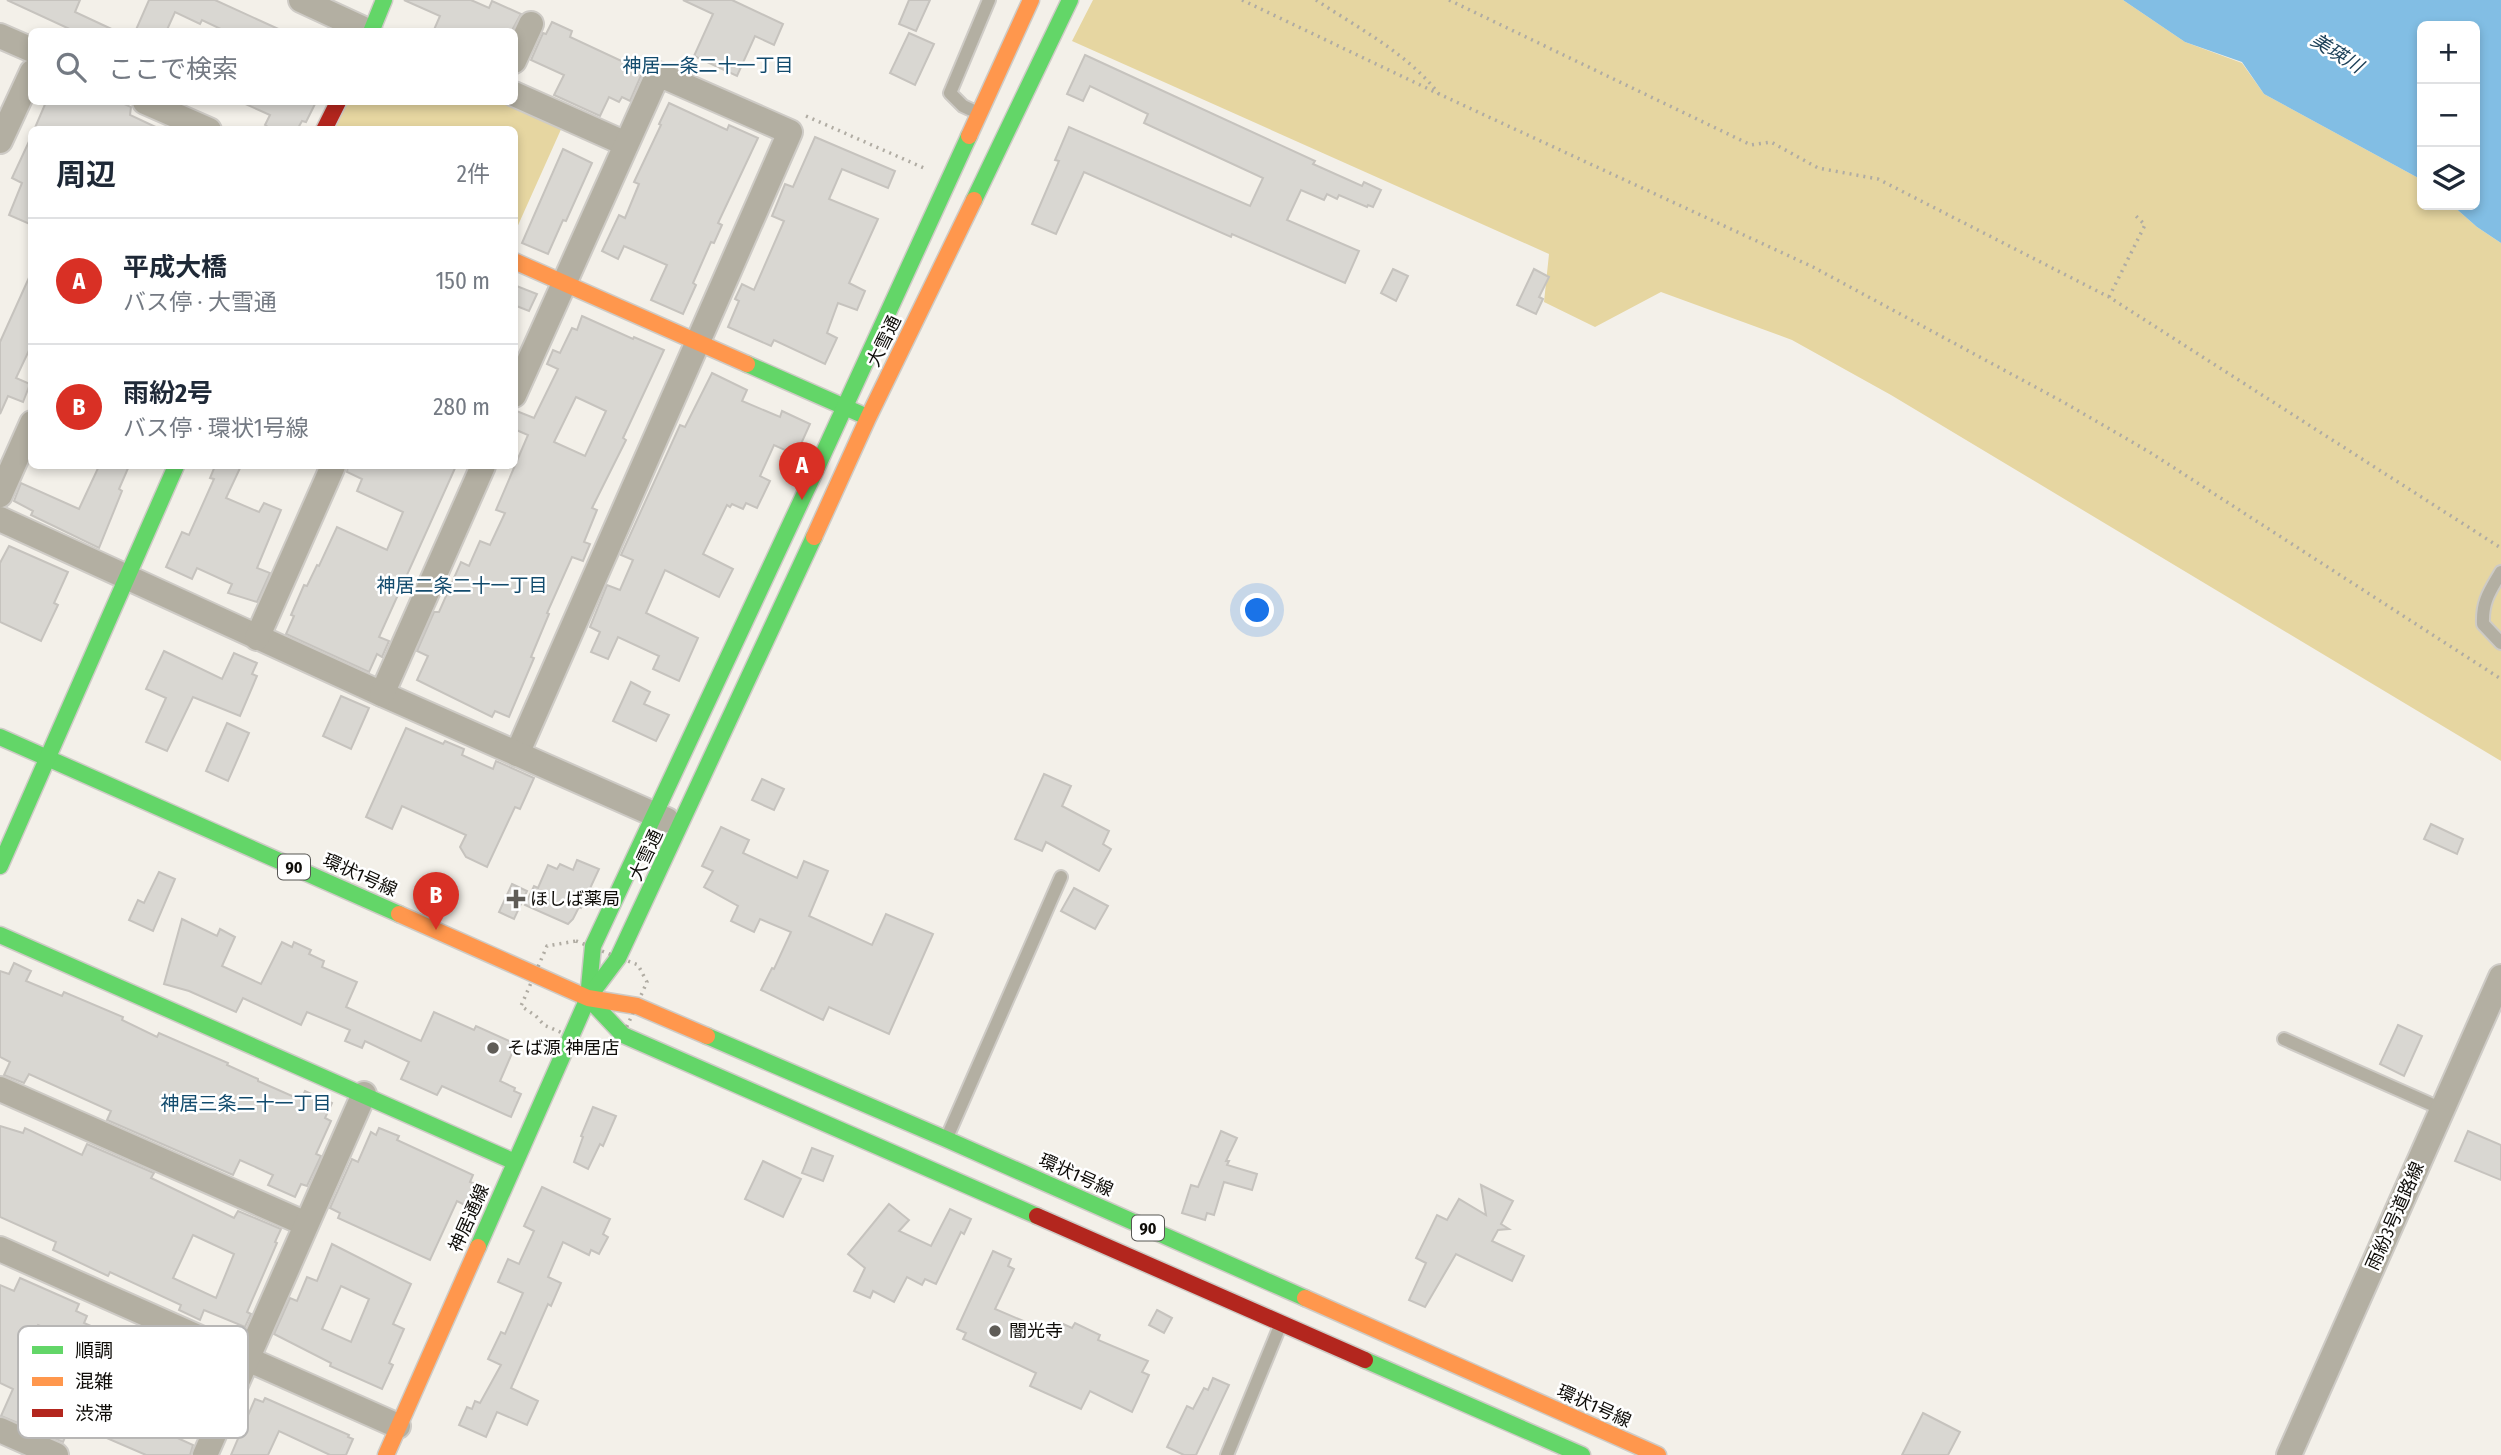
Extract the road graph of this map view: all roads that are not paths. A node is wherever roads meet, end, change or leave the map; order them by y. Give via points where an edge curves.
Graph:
1 (301, 0) edge
2 (384, 0) edge
3 (989, 0) edge
4 (1031, 0) edge
5 (1070, 0) edge
6 (531, 24) dead end
7 (361, 28) edge
8 (372, 28) edge
9 (0, 36) edge
10 (28, 48) edge
11 (518, 52) edge
12 (28, 81) edge
13 (518, 96) edge
14 (148, 105) edge
15 (336, 105) edge
16 (980, 114) junction
17 (165, 121) edge
18 (189, 126) edge
19 (326, 126) edge
20 (0, 141) edge
21 (626, 144) junction
22 (518, 263) edge
23 (564, 284) junction
24 (699, 342) junction
25 (518, 386) edge
26 (844, 405) junction
27 (868, 418) junction
28 (28, 432) edge
29 (175, 469) edge
30 (332, 469) edge
31 (482, 469) edge
32 (0, 495) edge
33 (0, 519) edge
34 (2501, 572) edge
35 (127, 576) junction
36 (257, 638) junction
37 (2501, 643) edge
38 (382, 694) junction
39 (0, 737) edge
40 (517, 754) junction
41 (48, 758) junction
42 (655, 814) junction
43 (680, 826) junction
44 (0, 866) edge
45 (1061, 877) dead end
46 (0, 935) edge
47 (2501, 977) edge
48 (588, 998) junction
49 (2284, 1039) dead end
50 (0, 1089) edge
51 (364, 1094) junction
52 (2442, 1109) junction
53 (946, 1139) junction
54 (515, 1161) junction
55 (306, 1224) junction
56 (0, 1249) edge
57 (1281, 1323) junction
58 (172, 1326) edge
59 (248, 1360) joint
60 (398, 1426) junction
61 (0, 1430) edge
62 (213, 1438) edge
63 (56, 1455) edge
64 (205, 1455) edge
65 (386, 1455) edge
66 (1227, 1455) edge
67 (1582, 1455) edge
68 (1658, 1455) edge
69 (2289, 1455) edge

1 - 7 street
2 - 8 street
3 - 16 lane via 950,93
4 - 16 street, 大雪通
5 - 27 street, 大雪通
6 - 11 street
9 - 10 street
12 - 20 street
13 - 21 street
14 - 17 street
15 - 19 street
16 - 26 street, 大雪通
17 - 18 street
21 - 23 street
21 - 24 street via 658,74 790,132
22 - 23 street
23 - 24 street
23 - 25 street
24 - 26 street
24 - 40 street
26 - 27 street
26 - 42 street, 大雪通
27 - 43 street, 大雪通
28 - 32 street
29 - 35 street
30 - 36 street
31 - 38 street
33 - 35 street
34 - 37 lane via 2483,612 2483,624
35 - 36 street
35 - 41 street
36 - 38 street
38 - 40 street
39 - 41 street, 環状1号線 / 90
40 - 42 street
41 - 44 street
41 - 48 street, 環状1号線 / 90
42 - 43 street
42 - 48 street, 大雪通 via 593,946
43 - 48 street, 大雪通 via 618,958
45 - 53 lane
46 - 51 street
47 - 52 street, 雨紛3号道路線
48 - 53 street, 環状1号線 / 90 via 637,1006
48 - 54 street, 神居通線
48 - 57 street, 環状1号線 / 90 via 623,1035
49 - 52 lane
50 - 55 street
51 - 54 street
51 - 55 street
52 - 69 street, 雨紛3号道路線
53 - 68 street, 環状1号線 / 90
54 - 60 street, 神居通線
55 - 59 street
56 - 58 street
57 - 66 lane
57 - 67 street, 環状1号線 / 90
59 - 60 street
60 - 65 street, 神居通線
61 - 63 street
62 - 64 street

